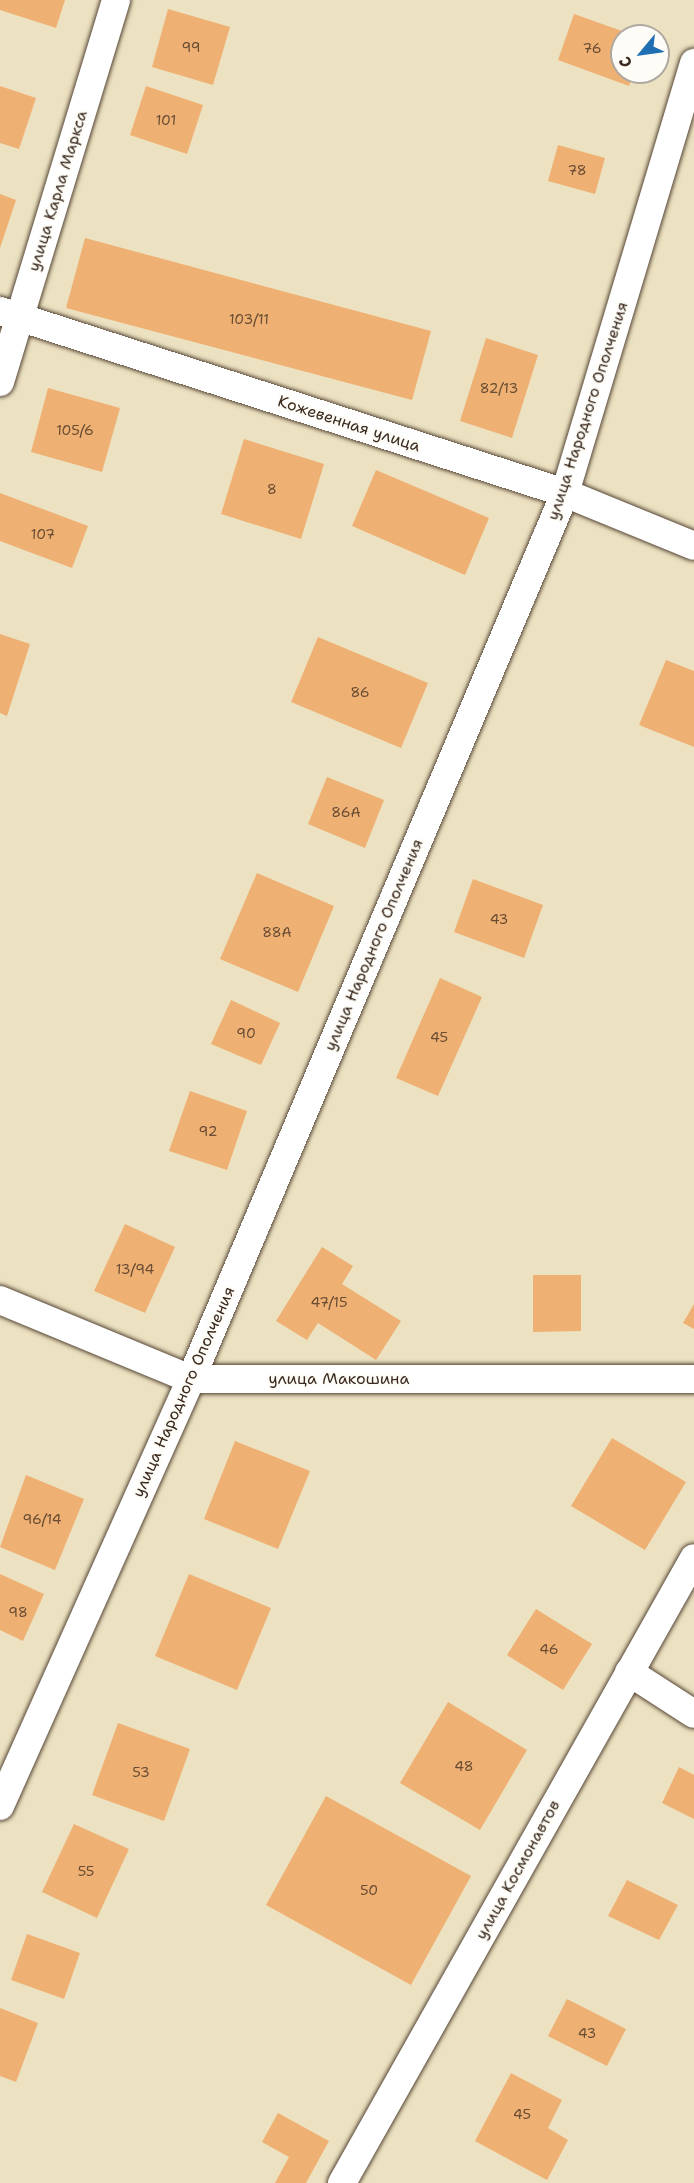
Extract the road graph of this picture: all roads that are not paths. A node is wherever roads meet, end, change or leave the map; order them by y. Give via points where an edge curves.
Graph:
1 (116, 0) edge
2 (694, 63) edge
3 (10, 314) edge
4 (0, 382) edge
5 (565, 493) junction
6 (694, 546) edge
7 (0, 1300) edge
8 (191, 1379) junction
9 (694, 1379) edge
10 (694, 1558) edge
11 (629, 1672) junction
12 (694, 1714) edge
13 (0, 1806) edge
14 (342, 2183) edge

1 - 3 street, улица Карла Маркса
2 - 5 street, улица Народного Ополчения
3 - 4 street, улица Карла Маркса
3 - 5 street, Кожевенная улица
5 - 6 street, Кожевенная улица
5 - 8 street, улица Народного Ополчения
7 - 8 street, улица Макошина
8 - 9 street, улица Макошина
8 - 13 street, улица Народного Ополчения
10 - 11 street, улица Космонавтов
11 - 12 street
11 - 14 street, улица Космонавтов

